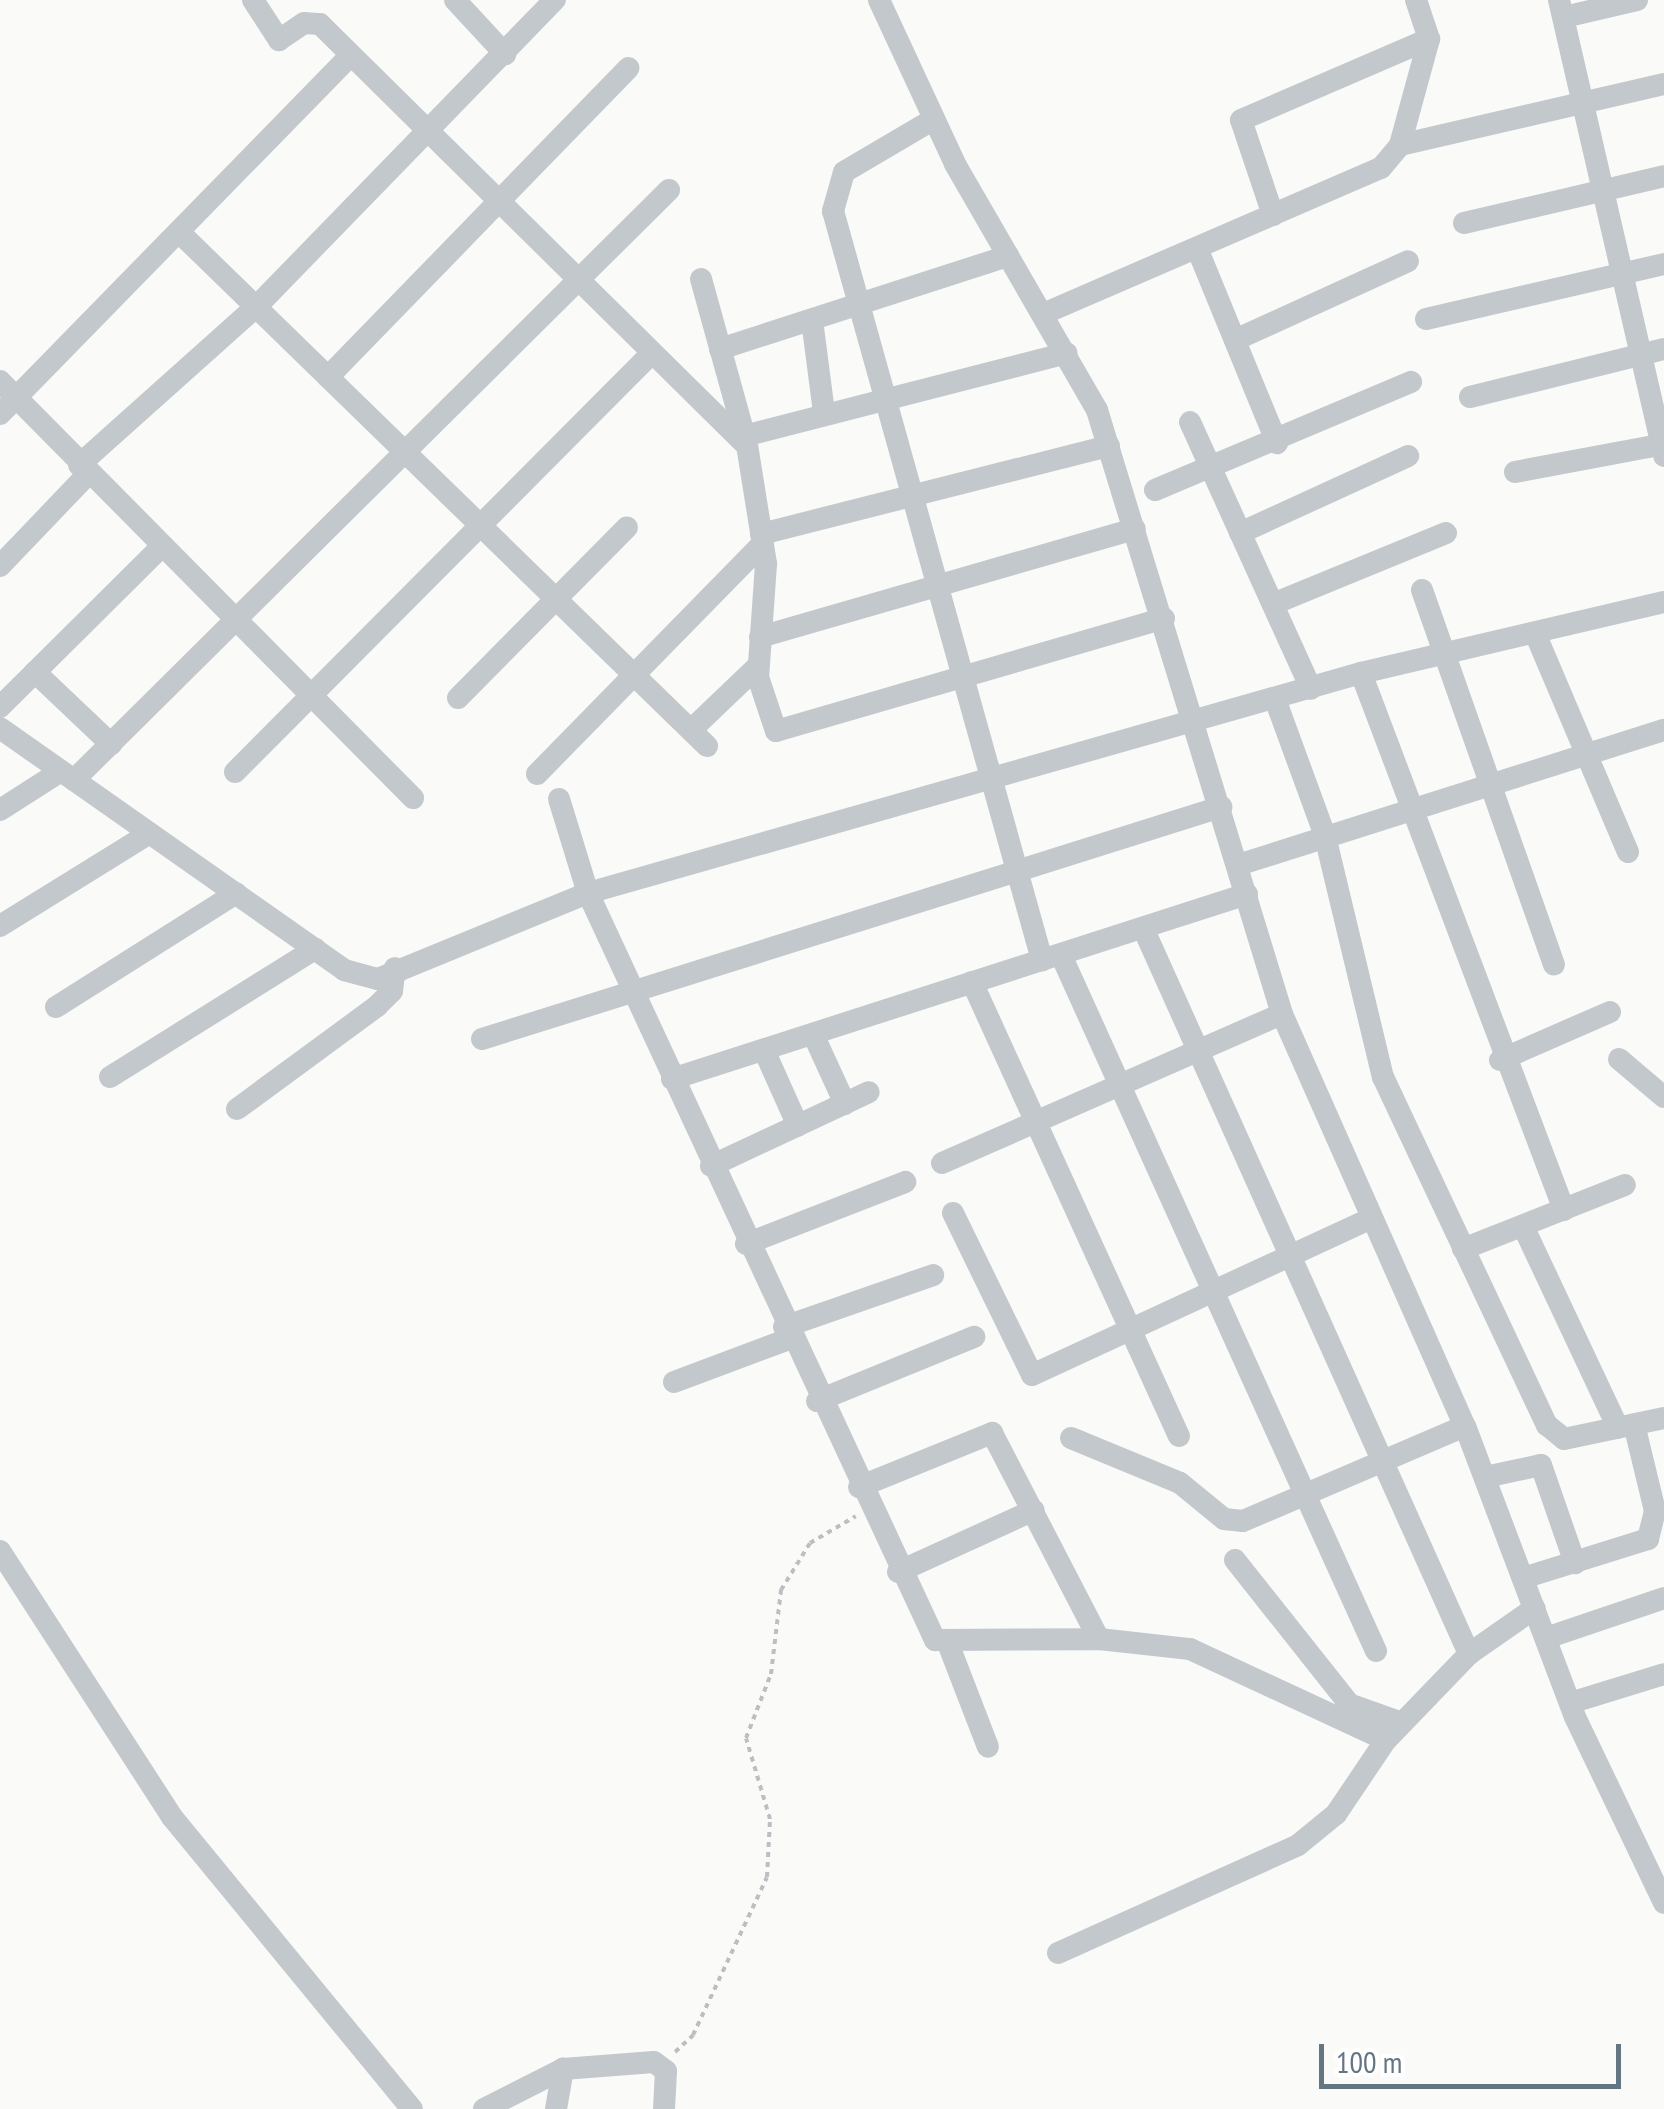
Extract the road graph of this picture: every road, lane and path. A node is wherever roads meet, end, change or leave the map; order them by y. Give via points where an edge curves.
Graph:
1 (253, 0) edge
2 (455, 0) edge
3 (555, 0) edge
4 (878, 0) edge
5 (1416, 0) edge
6 (1638, 0) edge
7 (1562, 8) edge
8 (1428, 39) junction
9 (505, 54) junction
10 (350, 56) junction
11 (630, 68) dead end
12 (1664, 84) edge
13 (1584, 103) junction
14 (934, 120) junction
15 (430, 135) junction
16 (1400, 145) junction
17 (1664, 176) edge
18 (669, 190) dead end
19 (1605, 191) junction
20 (503, 207) junction
21 (1274, 215) junction
22 (1464, 224) dead end
23 (178, 232) junction
24 (1197, 248) junction
25 (1008, 256) junction
26 (1408, 261) dead end
27 (1664, 264) edge
28 (1624, 274) junction
29 (701, 279) dead end
30 (581, 284) junction
31 (858, 305) junction
32 (256, 306) junction
33 (1044, 314) junction
34 (1426, 319) dead end
35 (812, 320) junction
36 (1234, 340) junction
37 (720, 349) junction
38 (1653, 351) edge
39 (1067, 353) junction
40 (651, 354) junction
41 (328, 377) junction
42 (1410, 382) dead end
43 (885, 396) junction
44 (1470, 397) dead end
45 (5, 398) edge
46 (824, 414) junction
47 (1190, 422) dead end
48 (746, 440) junction
49 (1277, 443) junction
50 (1109, 446) junction
51 (1663, 448) edge
52 (406, 452) junction
53 (1408, 456) dead end
54 (83, 470) junction
55 (1212, 470) junction
56 (1515, 472) dead end
57 (912, 489) junction
58 (1156, 490) dead end
59 (627, 527) dead end
60 (1135, 529) junction
61 (485, 530) junction
62 (1240, 533) junction
63 (1446, 533) dead end
64 (762, 539) junction
65 (161, 548) junction
66 (0, 566) edge
67 (940, 585) junction
68 (1422, 590) dead end
69 (556, 598) junction
70 (1664, 602) edge
71 (1272, 604) junction
72 (1164, 618) junction
73 (236, 622) junction
74 (1535, 633) junction
75 (760, 637) junction
76 (1445, 654) junction
77 (758, 666) junction
78 (35, 672) junction
79 (1360, 673) junction
80 (634, 674) junction
81 (967, 674) junction
82 (1310, 689) junction
83 (458, 698) dead end
84 (1275, 699) junction
85 (315, 700) junction
86 (0, 707) edge
87 (1196, 722) junction
88 (0, 728) edge
89 (1664, 730) edge
90 (110, 744) junction
91 (1584, 749) junction
92 (234, 772) dead end
93 (537, 774) dead end
94 (67, 775) junction
95 (998, 779) junction
96 (1490, 781) junction
97 (413, 798) dead end
98 (559, 799) dead end
99 (1412, 807) junction
100 (1222, 808) junction
101 (0, 810) edge
102 (150, 834) junction
103 (1324, 836) junction
104 (1628, 852) dead end
105 (1022, 864) junction
106 (1238, 865) junction
107 (236, 894) junction
108 (588, 894) junction
109 (1247, 894) junction
110 (0, 926) edge
111 (1144, 930) junction
112 (315, 949) junction
113 (1051, 957) junction
114 (1554, 964) dead end
115 (396, 968) junction
116 (972, 982) junction
117 (632, 988) junction
118 (56, 1007) dead end
119 (1610, 1012) dead end
120 (1282, 1014) junction
121 (813, 1034) junction
122 (482, 1039) dead end
123 (1196, 1046) junction
124 (764, 1050) junction
125 (1500, 1060) junction
126 (1619, 1060) dead end
127 (110, 1077) dead end
128 (672, 1079) junction
129 (1114, 1081) junction
130 (869, 1092) dead end
131 (1664, 1097) edge
132 (844, 1104) junction
133 (237, 1109) dead end
134 (1034, 1118) junction
135 (798, 1126) junction
136 (942, 1162) dead end
137 (711, 1166) junction
138 (905, 1182) dead end
139 (1626, 1184) dead end
140 (1564, 1210) junction
141 (954, 1213) dead end
142 (1372, 1218) junction
143 (1523, 1226) junction
144 (746, 1244) junction
145 (1463, 1249) junction
146 (1287, 1254) junction
147 (934, 1275) dead end
148 (1205, 1288) junction
149 (1129, 1326) junction
150 (786, 1333) junction
151 (974, 1337) dead end
152 (674, 1382) dead end
153 (816, 1401) junction
154 (1664, 1418) edge
155 (1465, 1426) junction
156 (1626, 1426) junction
157 (1179, 1436) dead end
158 (1071, 1438) dead end
159 (1381, 1464) junction
160 (1484, 1477) junction
161 (859, 1487) junction
162 (1304, 1498) junction
163 (869, 1510) junction
164 (1034, 1510) junction
165 (0, 1551) edge
166 (1235, 1560) dead end
167 (1576, 1563) junction
168 (898, 1572) junction
169 (1523, 1578) junction
170 (1664, 1598) edge
171 (1534, 1608) junction
172 (1546, 1638) junction
173 (1099, 1639) junction
174 (949, 1646) junction
175 (1376, 1651) dead end
176 (1469, 1654) junction
177 (1664, 1674) edge
178 (1570, 1704) junction
179 (1394, 1732) junction
180 (988, 1747) dead end
181 (1663, 1898) edge
182 (1058, 1952) dead end
183 (654, 2062) junction
184 (563, 2069) junction
185 (412, 2109) edge
186 (484, 2109) edge
187 (556, 2109) edge
188 (664, 2109) edge

1 - 10 street via 279,40 312,21
2 - 9 street
3 - 9 street
4 - 14 street
5 - 8 street
6 - 7 street
7 - 13 street
8 - 16 street
8 - 21 street via 1240,120
9 - 15 street
10 - 15 street
10 - 23 street
11 - 20 street
12 - 13 street
13 - 16 street
13 - 19 street
14 - 25 street
14 - 31 street via 844,172 835,188
15 - 20 street
15 - 32 street
16 - 21 street via 1381,168
17 - 19 street
18 - 30 street
19 - 22 street
19 - 28 street
20 - 30 street
20 - 41 street
21 - 24 street
23 - 32 street
23 - 45 street
24 - 33 street
24 - 36 street
25 - 31 street
25 - 33 street
26 - 36 street
27 - 28 street
28 - 34 street
28 - 38 street
29 - 37 street
30 - 40 street
30 - 52 street
31 - 35 street
31 - 43 street
32 - 41 street
32 - 54 street
33 - 39 street
35 - 37 street
35 - 46 street
36 - 49 street
37 - 48 street
38 - 44 street
38 - 51 street
39 - 43 street
39 - 50 street
40 - 48 street
40 - 61 street
41 - 52 street
42 - 49 street
43 - 46 street
43 - 57 street
45 - 54 street
46 - 48 street
47 - 55 street
48 - 64 street
49 - 55 street
50 - 57 street
50 - 60 street
51 - 56 street
52 - 61 street
52 - 73 street
53 - 62 street
54 - 65 street
54 - 66 street
55 - 58 street
55 - 62 street
57 - 64 street
57 - 67 street
59 - 69 street
60 - 67 street
60 - 72 street
61 - 69 street
61 - 85 street
62 - 71 street
63 - 71 street
64 - 75 street
64 - 80 street
65 - 73 street
65 - 78 street
67 - 75 street
67 - 81 street
68 - 76 street
69 - 80 street
69 - 83 street
70 - 74 street
71 - 82 street
72 - 81 street
72 - 87 street
73 - 85 street
73 - 90 street
74 - 76 street
74 - 91 street
75 - 77 street
76 - 79 street
76 - 96 street
77 - 80 street via 699,738
77 - 81 street via 769,725 786,732
78 - 86 street
78 - 90 street
79 - 82 street
79 - 99 street
80 - 93 street
81 - 95 street
82 - 84 street
84 - 87 street
84 - 103 street
85 - 92 street
85 - 97 street
87 - 95 street
87 - 100 street
88 - 94 street
89 - 91 street
90 - 94 street
91 - 96 street
91 - 104 street
94 - 101 street
94 - 102 street
95 - 105 street
95 - 108 street
96 - 99 street
96 - 114 street
98 - 108 street
99 - 103 street
99 - 125 street
100 - 105 street
100 - 106 street
102 - 107 street
102 - 110 street
103 - 106 street
103 - 145 street via 1383,1077
105 - 113 street
105 - 117 street
106 - 109 street
107 - 112 street
107 - 118 street
108 - 115 street
108 - 117 street
109 - 111 street
109 - 120 street
111 - 113 street
111 - 123 street
112 - 115 street via 359,977
112 - 127 street
113 - 116 street
113 - 129 street
115 - 133 street via 392,992 377,1006
116 - 121 street
116 - 134 street
117 - 122 street
117 - 128 street
119 - 125 street
120 - 123 street
120 - 142 street
121 - 124 street
121 - 132 street
123 - 129 street
123 - 146 street
124 - 128 street
124 - 135 street
125 - 140 street
126 - 131 street
128 - 137 street
129 - 134 street
129 - 148 street
130 - 132 street
132 - 135 street
134 - 136 street
134 - 149 street
135 - 137 street
137 - 144 street
138 - 144 street
139 - 140 street
140 - 143 street
141 - 149 street via 1027,1374
142 - 146 street
142 - 155 street
143 - 145 street
143 - 156 street
144 - 150 street
145 - 156 street via 1547,1426 1564,1438
146 - 148 street
146 - 159 street
147 - 150 street
148 - 149 street
148 - 162 street
149 - 157 street
150 - 152 street
150 - 153 street
151 - 153 street
153 - 161 street
154 - 156 street
155 - 159 street
155 - 160 street
156 - 167 street via 1654,1530 1641,1544
158 - 162 street via 1171,1478 1224,1520
159 - 162 street
159 - 176 street
160 - 167 street via 1542,1465
160 - 169 street
161 - 163 street
161 - 164 street via 983,1431 998,1438
162 - 175 street
163 - 168 street
163 - 183 path via 810,1543 786,1576 771,1674 746,1738 770,1819 767,1877 692,2035
164 - 168 street
164 - 173 street
165 - 185 street via 172,1817
166 - 179 street via 1349,1704
167 - 169 street
168 - 174 street via 924,1628
169 - 171 street
170 - 172 street
171 - 172 street
171 - 176 street
172 - 178 street
173 - 174 street
173 - 179 street via 1211,1655 1318,1716
174 - 180 street
176 - 179 street
177 - 178 street
178 - 181 street
179 - 182 street via 1336,1814 1298,1845
183 - 184 street
183 - 188 street via 666,2072
184 - 186 street
184 - 187 street

